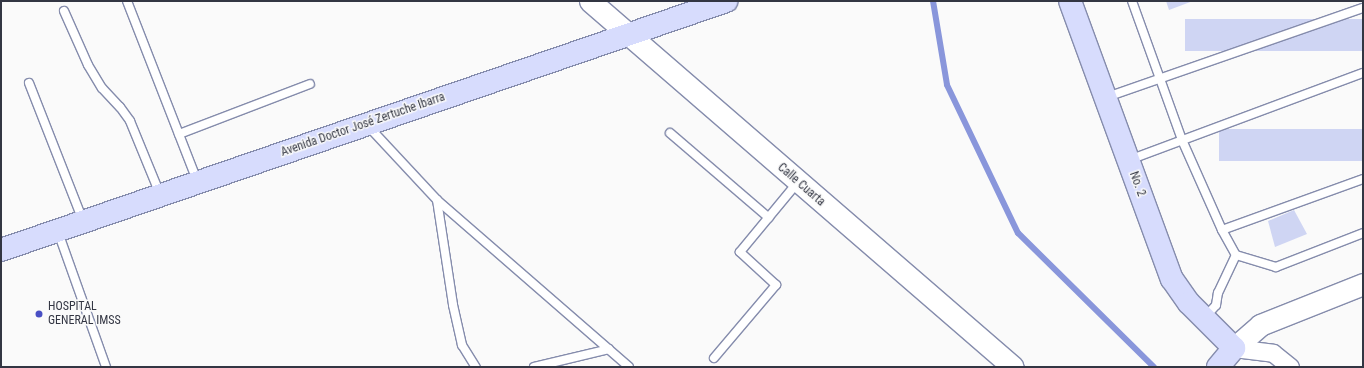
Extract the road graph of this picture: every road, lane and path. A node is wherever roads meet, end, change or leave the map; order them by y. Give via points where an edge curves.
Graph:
1 (127, 1) edge
2 (590, 1) edge
3 (726, 1) edge
4 (1070, 1) edge
5 (1132, 1) edge
6 (1363, 8) edge
7 (64, 11) dead end
8 (629, 34) junction
9 (1363, 73) edge
10 (1160, 77) junction
11 (29, 83) dead end
12 (310, 84) dead end
13 (1106, 97) junction
14 (366, 124) junction
15 (670, 133) dead end
16 (179, 134) junction
17 (1182, 140) junction
18 (1129, 161) junction
19 (1363, 178) edge
20 (197, 181) junction
21 (798, 182) junction
22 (160, 194) junction
23 (437, 200) junction
24 (769, 218) junction
25 (83, 221) junction
26 (57, 230) junction
27 (1222, 230) junction
28 (1363, 233) edge
29 (1, 250) edge
30 (1236, 255) junction
31 (1363, 284) edge
32 (1204, 317) junction
33 (609, 349) junction
34 (714, 358) dead end
35 (1236, 358) edge
36 (106, 367) edge
37 (476, 367) edge
38 (534, 367) edge
39 (629, 367) edge
40 (1012, 367) edge
41 (1218, 367) edge
42 (1290, 367) edge

1 - 16 lane
2 - 8 street, Calle Cuarta
3 - 8 main road, Avenida Doctor José Zertuche Ibarra
4 - 13 main road, No. 2
5 - 10 lane
6 - 10 lane
7 - 22 lane via 88,65 102,88 130,121
8 - 14 main road, Avenida Doctor José Zertuche Ibarra
8 - 21 street, Calle Cuarta
9 - 17 lane
10 - 13 lane
10 - 17 lane
11 - 25 lane
12 - 16 lane
13 - 18 main road, No. 2
14 - 20 main road, Avenida Doctor José Zertuche Ibarra
14 - 23 lane
15 - 24 lane
16 - 20 lane
17 - 18 lane
17 - 27 lane
18 - 32 main road, No. 2 via 1172,279 1189,303
19 - 27 lane
20 - 22 main road, Avenida Doctor José Zertuche Ibarra
21 - 24 lane
21 - 40 street, Calle Cuarta
22 - 25 main road, Avenida Doctor José Zertuche Ibarra
23 - 33 lane
23 - 37 lane via 453,305 462,345
24 - 34 lane via 740,252 776,285
25 - 26 main road, Avenida Doctor José Zertuche Ibarra
26 - 29 main road, Avenida Doctor José Zertuche Ibarra
26 - 36 lane
27 - 30 lane
28 - 30 lane via 1276,267
30 - 32 lane via 1218,293 1216,306
31 - 35 street via 1260,325
32 - 35 main road, No. 2
33 - 38 lane
33 - 39 lane
35 - 41 main road
35 - 42 street via 1273,353

